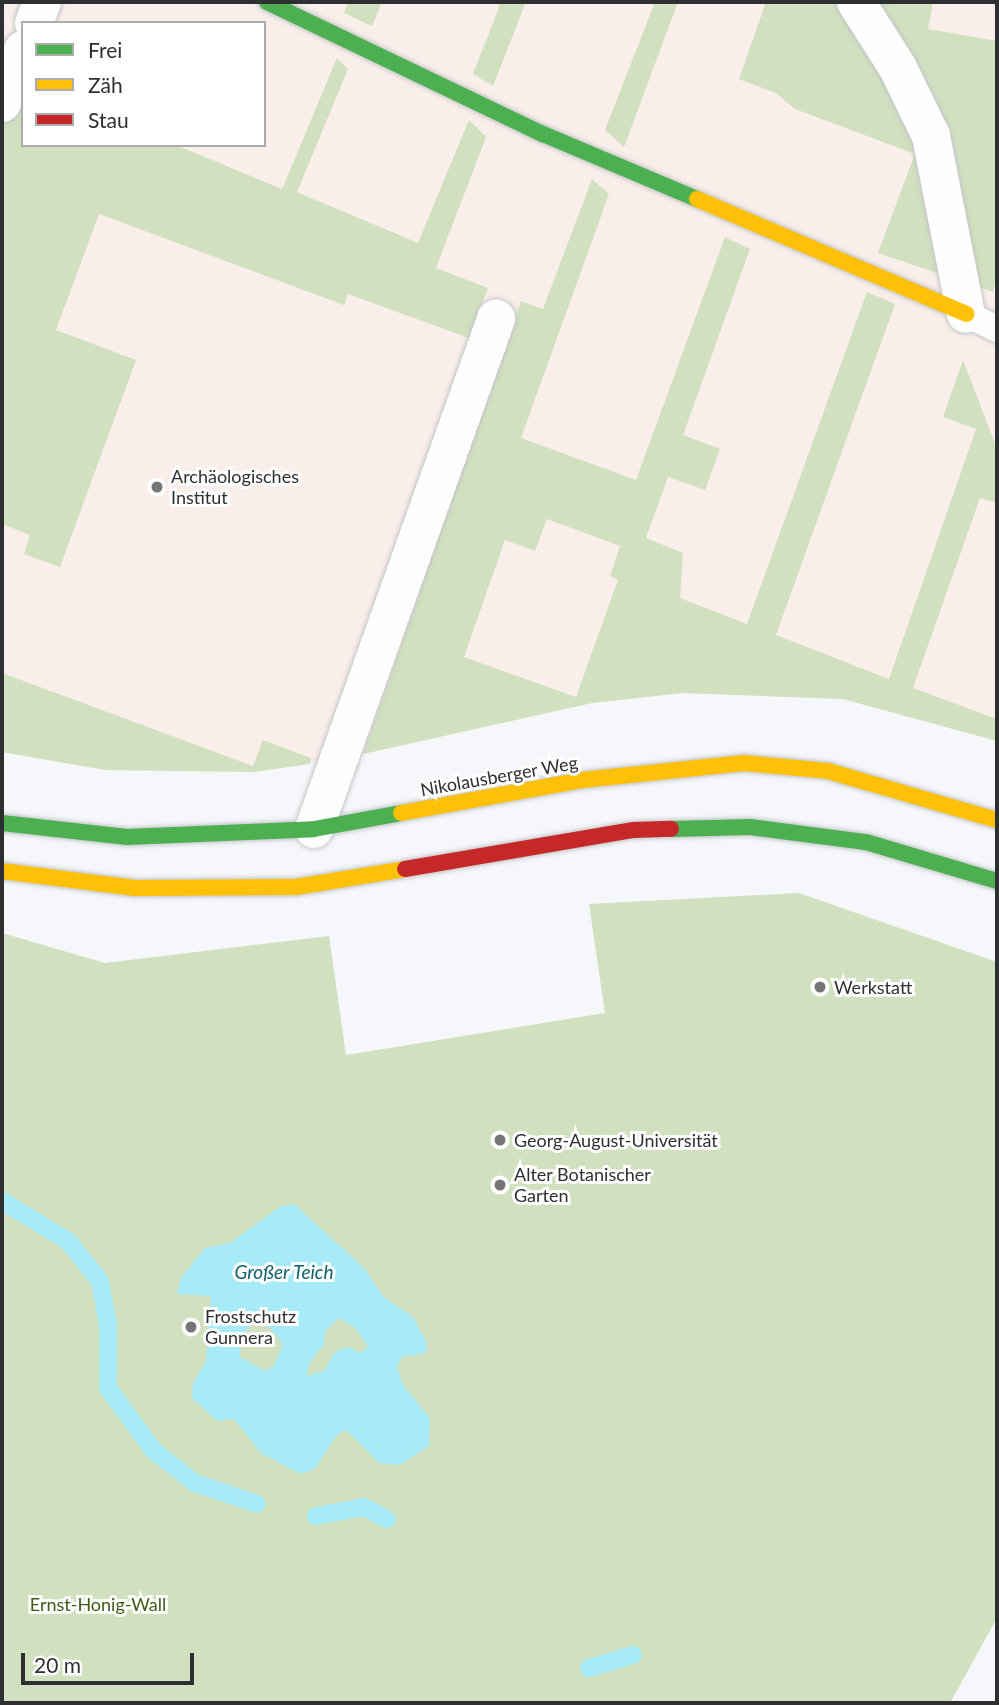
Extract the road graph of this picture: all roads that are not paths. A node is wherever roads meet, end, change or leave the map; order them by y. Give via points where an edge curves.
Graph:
1 (42, 2) edge
2 (267, 2) edge
3 (856, 2) edge
4 (35, 21) edge
5 (21, 55) edge
6 (2, 103) edge
7 (496, 319) dead end
8 (981, 321) edge
9 (997, 820) edge
10 (2, 822) edge
11 (314, 830) junction
12 (2, 871) edge
13 (997, 881) edge

1 - 4 street
2 - 8 street via 542,134
3 - 8 street via 898,68 931,136
5 - 6 street
7 - 11 street
9 - 11 street, Nikolausberger Weg via 828,771 744,763 582,780
10 - 11 street, Nikolausberger Weg via 127,837
12 - 13 street via 135,888 296,887 634,830 750,827 866,842

